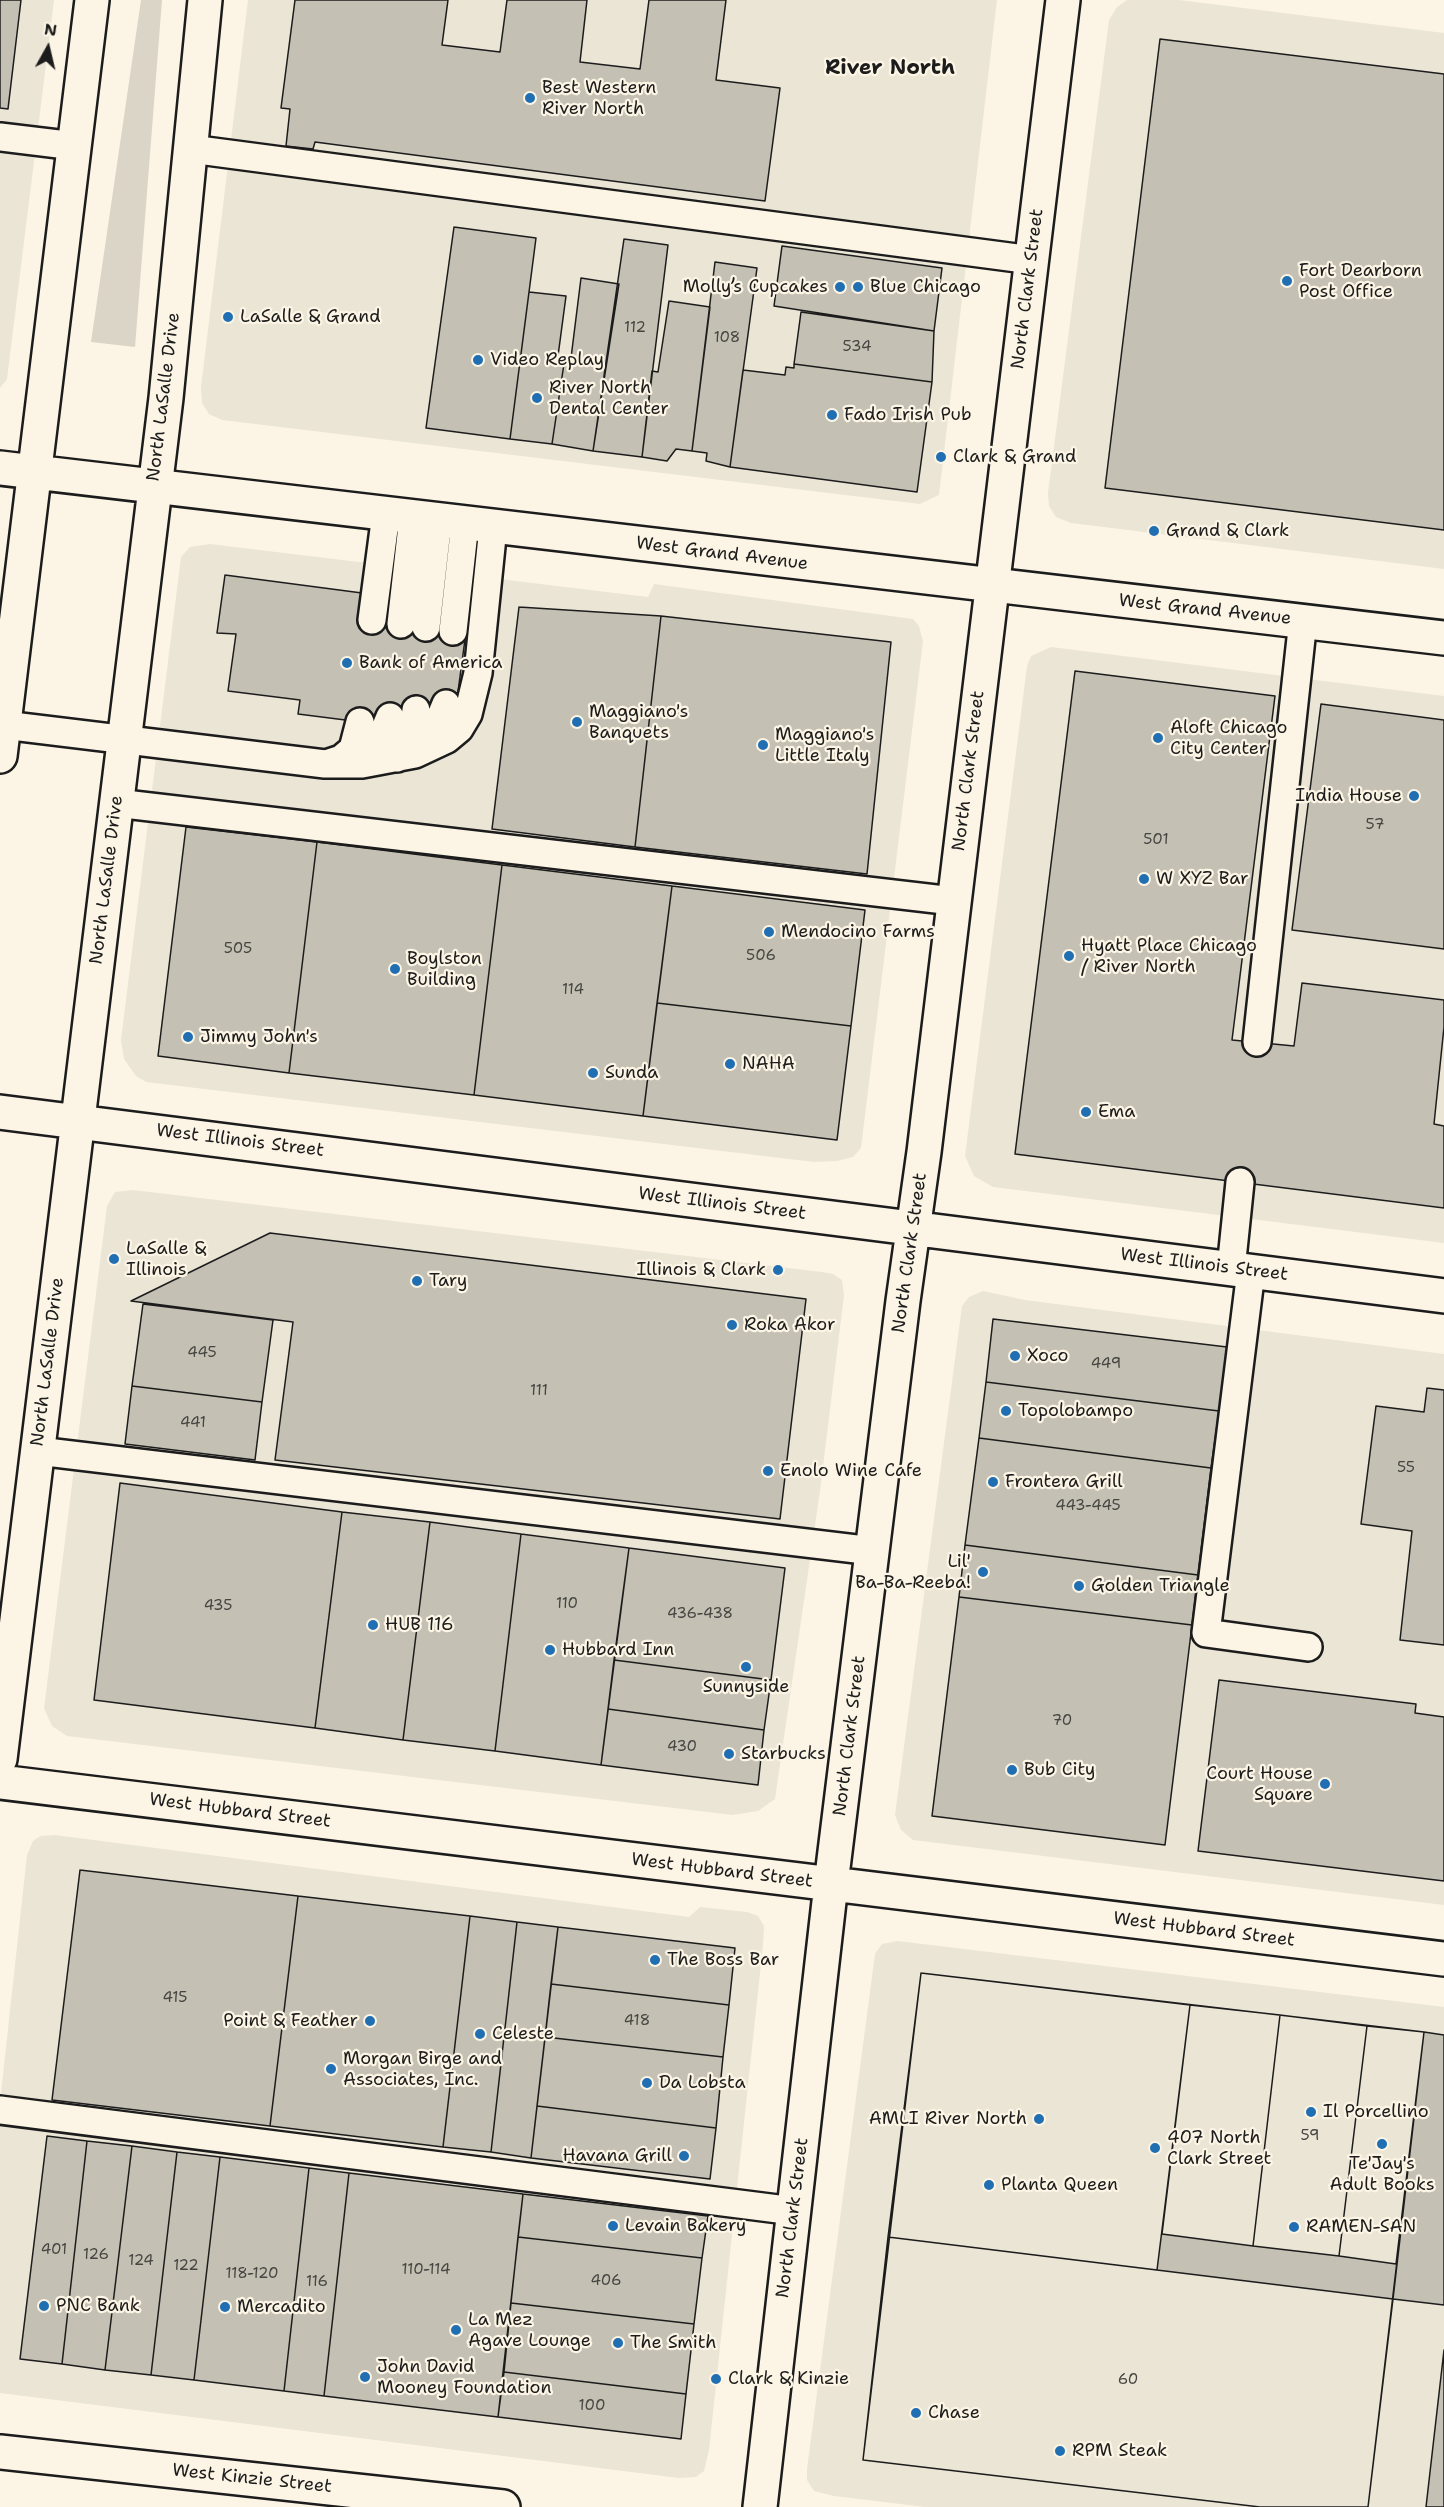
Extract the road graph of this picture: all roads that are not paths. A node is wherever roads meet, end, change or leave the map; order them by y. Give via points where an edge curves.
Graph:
1 (92, 0) edge
2 (205, 0) edge
3 (1064, 0) edge
4 (0, 137) edge
5 (75, 146) junction
6 (191, 149) junction
7 (1032, 260) junction
8 (0, 468) edge
9 (34, 472) junction
10 (153, 486) junction
11 (439, 520) junction
12 (992, 586) junction
13 (372, 620) dead end
14 (1303, 620) junction
15 (413, 626) dead end
16 (453, 631) dead end
17 (1444, 638) edge
18 (446, 704) dead end
19 (416, 710) dead end
20 (390, 717) dead end
21 (360, 722) dead end
22 (124, 739) junction
23 (2, 740) edge
24 (428, 747) junction
25 (397, 758) junction
26 (325, 764) junction
27 (362, 764) junction
28 (116, 803) junction
29 (953, 901) junction
30 (1257, 1042) dead end
31 (0, 1112) edge
32 (77, 1120) junction
33 (1240, 1182) dead end
34 (912, 1228) junction
35 (1241, 1270) junction
36 (1444, 1296) edge
37 (38, 1451) junction
38 (873, 1551) junction
39 (1308, 1647) dead end
40 (0, 1759) edge
41 (0, 1782) edge
42 (831, 1884) junction
43 (1444, 1959) edge
44 (0, 2110) edge
45 (794, 2211) junction
46 (0, 2452) edge
47 (419, 2502) edge
48 (462, 2505) edge
49 (503, 2507) edge
50 (760, 2507) edge

1 - 5 main road
2 - 6 main road, North LaSalle Drive
3 - 7 main road, North Clark Street
4 - 5 lane
5 - 9 main road
6 - 7 lane
6 - 10 main road, North LaSalle Drive via 166,398
7 - 12 main road, North Clark Street
8 - 9 main road, West Grand Avenue
9 - 10 main road, West Grand Avenue
9 - 23 main road
10 - 11 main road, West Grand Avenue
10 - 22 main road, North LaSalle Drive
11 - 12 main road, West Grand Avenue
11 - 13 lane
11 - 15 lane
11 - 16 lane
11 - 24 lane via 478,673 468,714 459,729
12 - 14 main road, West Grand Avenue
12 - 29 main road, North Clark Street
14 - 17 main road, West Grand Avenue
14 - 30 lane
18 - 24 lane
19 - 25 lane via 410,737
20 - 27 lane via 375,753
21 - 26 lane via 353,749 341,759
22 - 23 lane
22 - 26 lane
22 - 28 main road, North LaSalle Drive
24 - 25 lane
25 - 27 lane
26 - 27 lane
28 - 29 lane
28 - 32 main road, North LaSalle Drive
29 - 34 main road, North Clark Street
31 - 32 main road, West Illinois Street
32 - 34 main road, West Illinois Street
32 - 37 main road, North LaSalle Drive
33 - 35 lane
34 - 35 main road, West Illinois Street
34 - 38 main road, North Clark Street
35 - 36 main road, West Illinois Street
35 - 39 lane via 1206,1633
37 - 38 lane
37 - 40 main road, North LaSalle Drive
38 - 42 main road, North Clark Street
41 - 42 main road, West Hubbard Street
42 - 43 main road, West Hubbard Street
42 - 45 main road, North Clark Street
44 - 45 lane
45 - 50 main road, North Clark Street
46 - 47 main road, West Kinzie Street
47 - 48 main road, West Kinzie Street
48 - 49 main road, West Kinzie Street

